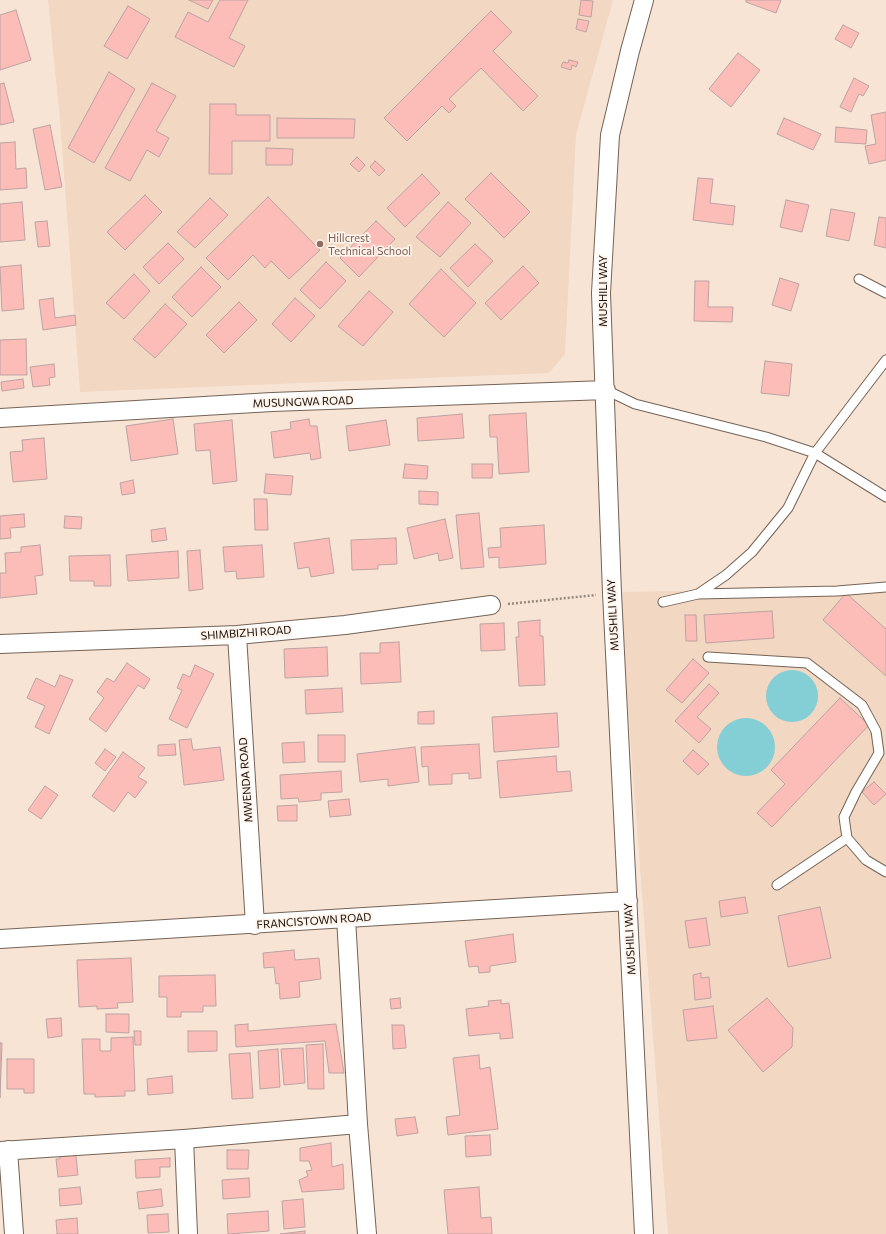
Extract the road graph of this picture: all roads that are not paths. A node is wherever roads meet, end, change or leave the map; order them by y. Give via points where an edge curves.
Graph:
1 (644, 0) edge
2 (859, 279) dead end
3 (886, 293) edge
4 (886, 360) edge
5 (606, 390) junction
6 (0, 418) edge
7 (814, 453) junction
8 (886, 497) edge
9 (886, 587) edge
10 (698, 594) junction
11 (663, 602) dead end
12 (491, 605) road end
13 (237, 635) junction
14 (0, 644) edge
15 (708, 657) dead end
16 (847, 838) junction
17 (886, 872) edge
18 (777, 885) dead end
19 (628, 901) junction
20 (346, 918) junction
21 (255, 925) junction
22 (0, 940) edge
23 (358, 1124) junction
24 (184, 1139) junction
25 (4, 1150) edge
26 (14, 1234) edge
27 (188, 1234) edge
28 (368, 1234) edge
29 (644, 1234) edge

1 - 5 street, MUSHILI WAY via 610,135 601,293
2 - 3 lane
4 - 7 lane
5 - 6 street, MUSUNGWA ROAD via 272,402
5 - 7 lane via 635,404 766,437
5 - 19 street, MUSHILI WAY via 612,593
7 - 8 lane
7 - 10 lane via 788,508 752,552 726,575
9 - 10 lane via 837,591
10 - 11 lane
12 - 13 street, SHIMBIZHI ROAD via 345,625
13 - 14 street, SHIMBIZHI ROAD
13 - 21 street, MWENDA ROAD
15 - 16 lane via 806,663 862,705 876,731 879,753 844,816
16 - 17 lane via 866,860
16 - 18 lane
19 - 20 street, FRANCISTOWN ROAD
19 - 29 street, MUSHILI WAY
20 - 21 street, FRANCISTOWN ROAD
20 - 23 street
21 - 22 street, FRANCISTOWN ROAD
23 - 24 street
23 - 28 street
24 - 25 street
24 - 27 street
25 - 26 street

